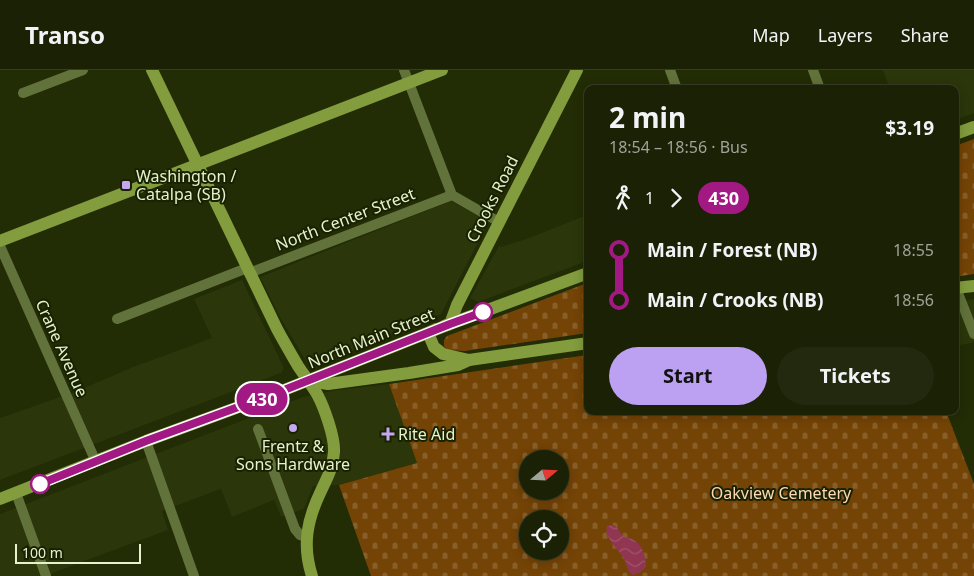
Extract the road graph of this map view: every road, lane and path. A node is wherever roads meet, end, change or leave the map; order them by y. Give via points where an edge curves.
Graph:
1 (82, 70) edge
2 (152, 70) edge
3 (404, 70) edge
4 (442, 70) edge
5 (577, 70) edge
6 (670, 70) edge
7 (813, 70) edge
8 (409, 83) junction
9 (676, 85) edge
10 (819, 85) edge
11 (23, 93) dead end
12 (974, 127) edge
13 (959, 133) edge
14 (198, 165) junction
15 (452, 195) junction
16 (499, 222) junction
17 (0, 241) edge
18 (0, 246) edge
19 (248, 270) junction
20 (584, 274) edge
21 (974, 286) edge
22 (959, 288) edge
23 (959, 296) edge
24 (117, 318) dead end
25 (450, 324) junction
26 (428, 333) junction
27 (974, 334) edge
28 (584, 344) edge
29 (469, 360) junction
30 (308, 381) junction
31 (258, 429) dead end
32 (146, 441) junction
33 (96, 462) junction
34 (16, 493) junction
35 (0, 499) edge
36 (306, 537) junction
37 (46, 576) edge
38 (194, 576) edge
39 (312, 576) edge

1 - 11 street
2 - 14 main road
3 - 8 street
4 - 8 main road
5 - 16 main road, Crooks Road
6 - 9 street
7 - 10 street
8 - 14 main road
8 - 15 street
12 - 13 main road
14 - 17 main road
14 - 19 main road
15 - 16 street
15 - 19 street, North Center Street
16 - 25 main road, Crooks Road
18 - 33 street, Crane Avenue
19 - 24 street, North Center Street
19 - 30 main road
20 - 25 main road, North Main Street
21 - 22 main road
23 - 27 street
25 - 26 main road
26 - 29 main road via 434,347 443,354
26 - 30 main road, North Main Street
28 - 29 main road
29 - 30 main road via 458,365 328,384
30 - 32 main road, North Main Street
30 - 36 main road via 322,405 334,451 330,473
31 - 36 street via 295,529
32 - 33 main road, North Main Street
32 - 38 street
33 - 34 main road, North Main Street
34 - 35 main road, North Main Street
34 - 37 street
36 - 39 main road

